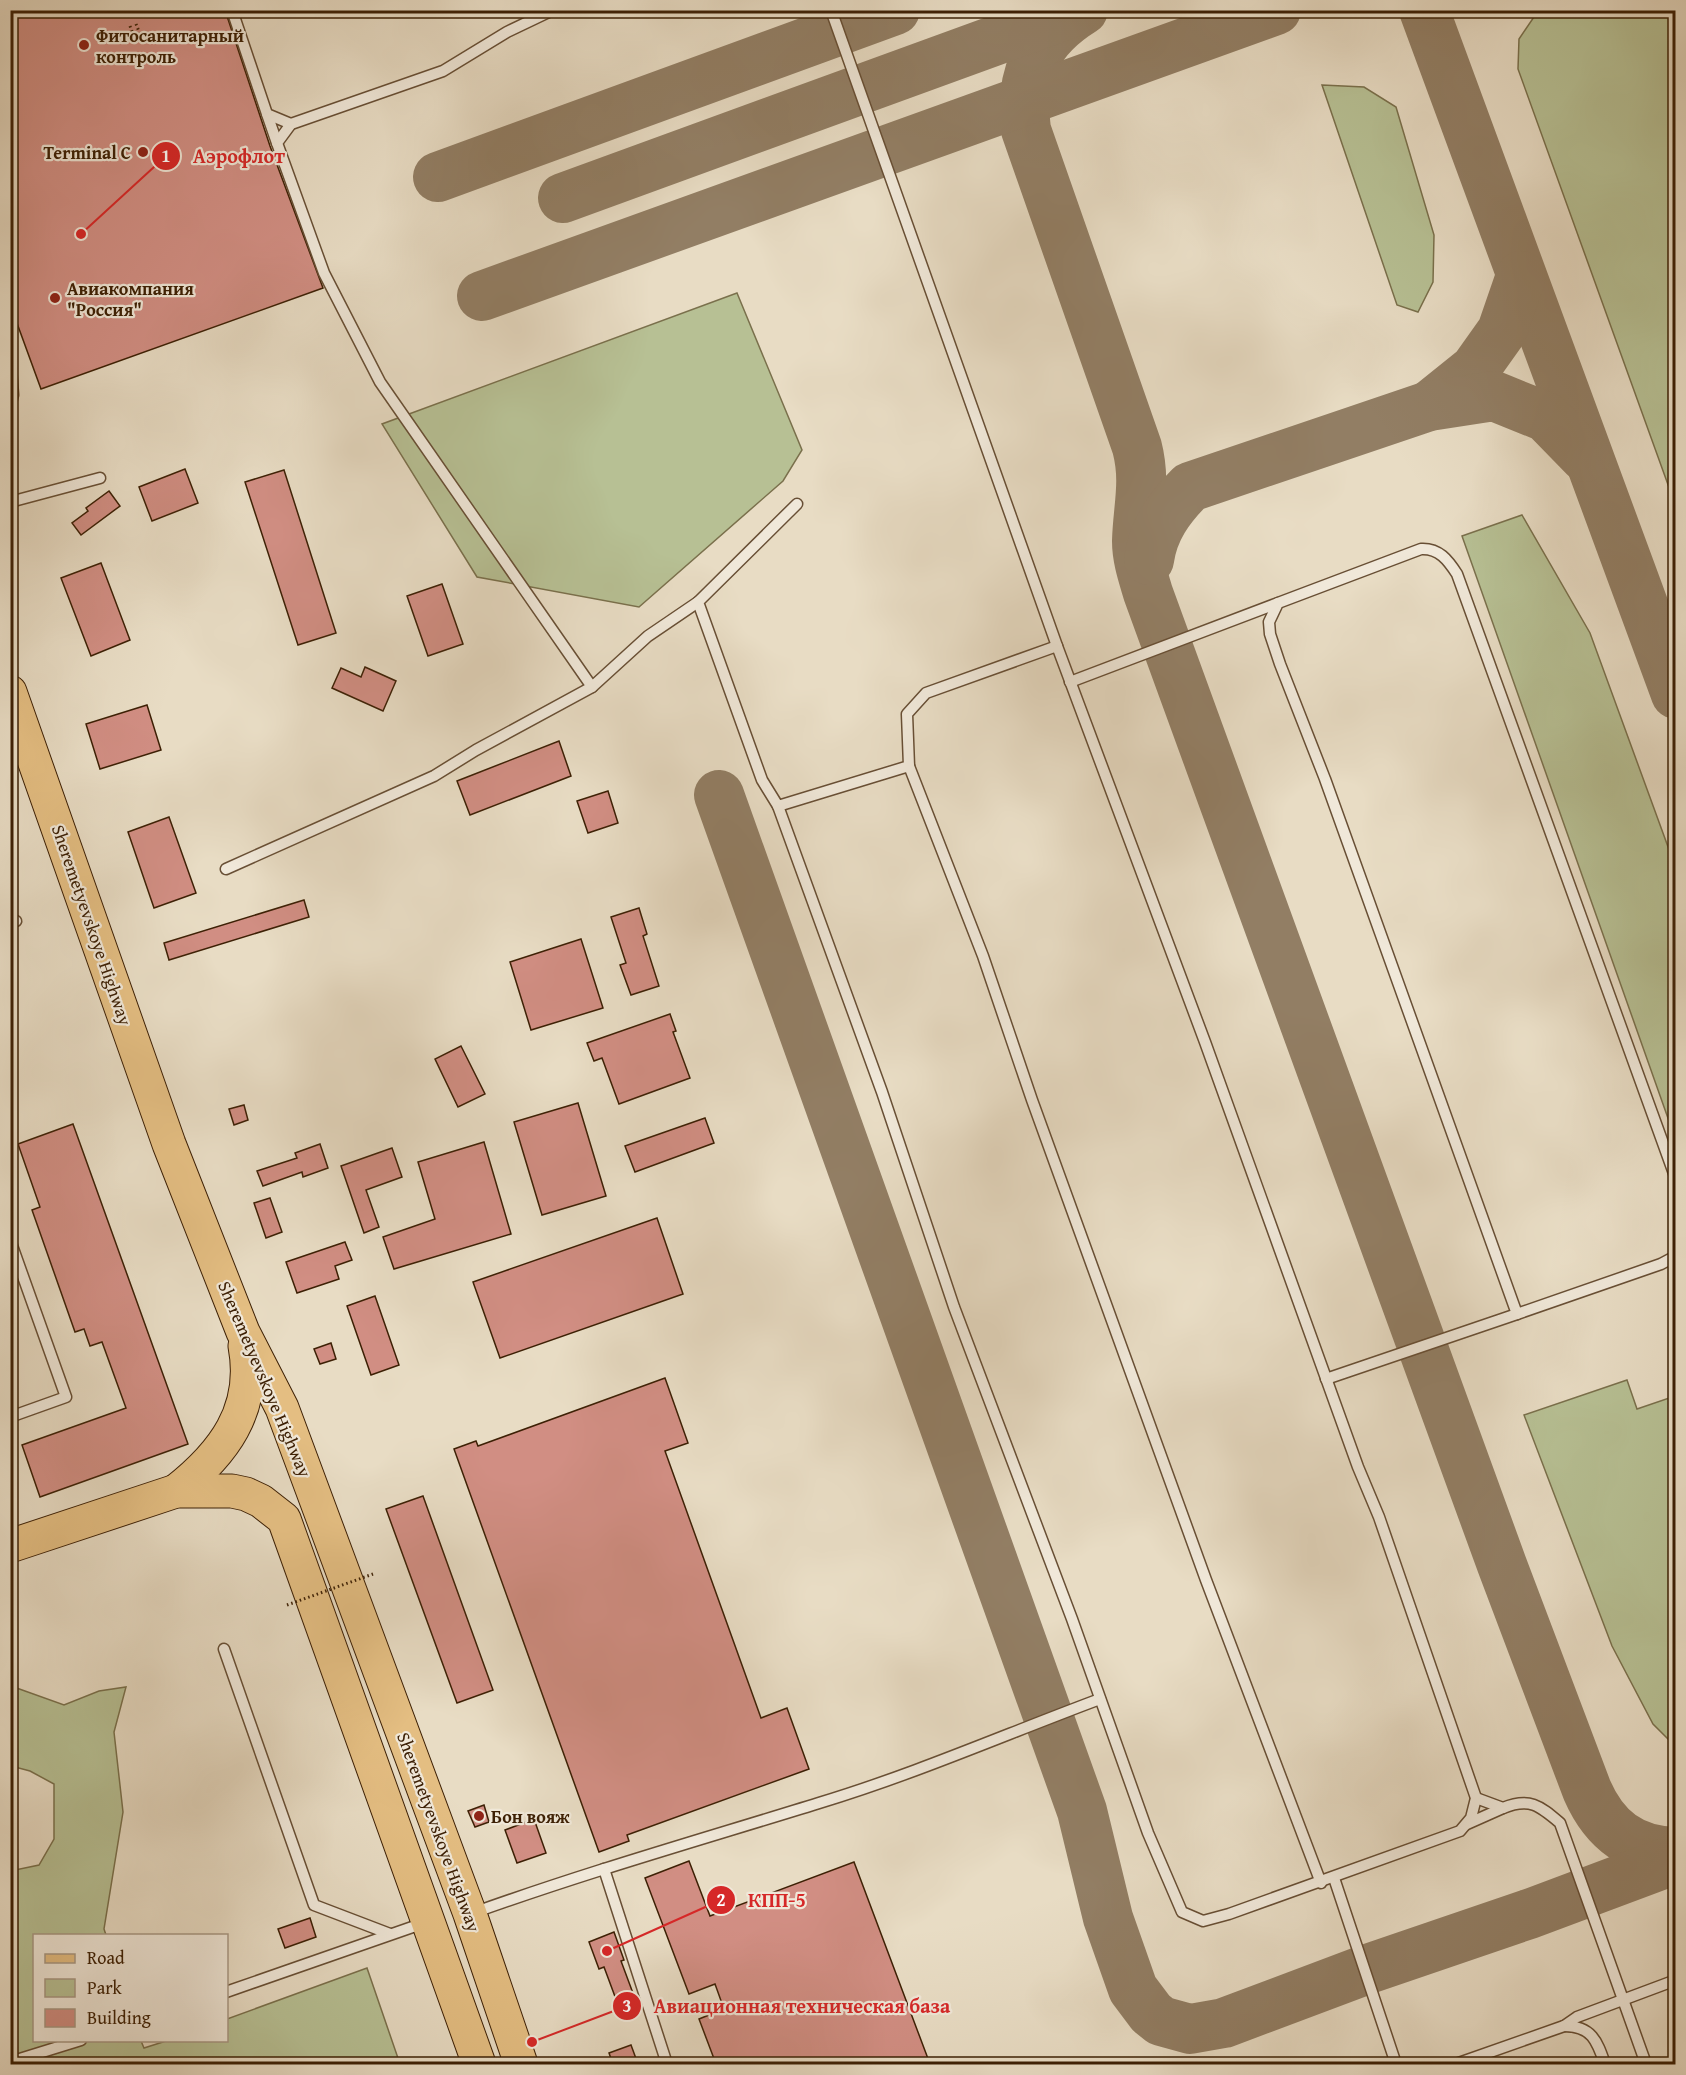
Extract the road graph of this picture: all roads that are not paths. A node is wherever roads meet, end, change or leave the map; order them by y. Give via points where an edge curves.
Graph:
1 (232, 10) edge
2 (553, 10) edge
3 (831, 10) edge
4 (267, 114) junction
5 (291, 124) junction
6 (277, 143) junction
7 (10, 355) edge
8 (10, 407) edge
9 (100, 478) dead end
10 (10, 502) edge
11 (797, 504) dead end
12 (698, 602) junction
13 (1278, 603) junction
14 (1057, 646) junction
15 (1070, 682) junction
16 (592, 687) junction
17 (10, 692) edge
18 (909, 766) junction
19 (778, 806) junction
20 (226, 869) dead end
21 (1676, 1179) edge
22 (10, 1240) edge
23 (1676, 1256) edge
24 (1517, 1314) junction
25 (243, 1332) junction
26 (1326, 1379) junction
27 (10, 1417) edge
28 (176, 1491) junction
29 (10, 1546) edge
30 (225, 1649) dead end
31 (1100, 1699) junction
32 (1476, 1798) junction
33 (1503, 1808) junction
34 (1467, 1824) junction
35 (604, 1869) junction
36 (1334, 1878) junction
37 (1321, 1883) junction
38 (470, 1914) junction
39 (427, 1922) junction
40 (390, 1934) junction
41 (1676, 1980) edge
42 (228, 1991) edge
43 (1623, 2000) junction
44 (1564, 2026) junction
45 (75, 2042) edge
46 (10, 2062) edge
47 (479, 2064) edge
48 (521, 2064) edge
49 (667, 2064) edge
50 (1396, 2064) edge
51 (1456, 2064) edge
52 (1605, 2064) edge
53 (1647, 2064) edge

1 - 4 lane
2 - 5 lane via 443,71
3 - 14 lane
4 - 5 lane
4 - 6 lane
5 - 6 lane
6 - 16 lane via 324,273 380,382
7 - 8 lane
9 - 10 lane
11 - 12 lane
12 - 16 lane via 648,636
12 - 19 lane via 762,780
13 - 15 lane
13 - 21 lane via 1421,549 1431,548 1449,562 1457,574
13 - 24 lane via 1270,628 1280,664
14 - 15 lane
14 - 18 lane via 926,693 907,714
15 - 26 lane
16 - 20 lane via 434,776
17 - 25 main road, Sheremetyevskoye Highway via 169,1144
18 - 19 lane
18 - 37 lane via 983,956 1202,1569
19 - 31 lane via 882,1092 954,1307
22 - 27 lane via 66,1397
23 - 24 lane
24 - 26 lane
25 - 28 main road via 248,1357 243,1407 220,1451
25 - 38 main road, Sheremetyevskoye Highway via 282,1408
26 - 32 lane via 1380,1517
28 - 29 main road
28 - 39 main road via 246,1494 284,1519
30 - 40 lane via 314,1905
31 - 35 lane via 922,1769
31 - 37 lane via 1148,1833 1182,1912 1203,1921
32 - 33 lane
32 - 34 lane
33 - 34 lane
33 - 43 lane via 1515,1803 1538,1804 1560,1823
34 - 36 lane via 1447,1836
35 - 38 lane
35 - 49 lane
36 - 37 lane
36 - 50 lane
38 - 48 main road, Sheremetyevskoye Highway
39 - 40 lane
39 - 47 main road
40 - 42 lane
41 - 43 lane
43 - 44 lane
43 - 53 lane
44 - 51 lane
44 - 52 lane via 1581,2027 1592,2034
45 - 46 lane

